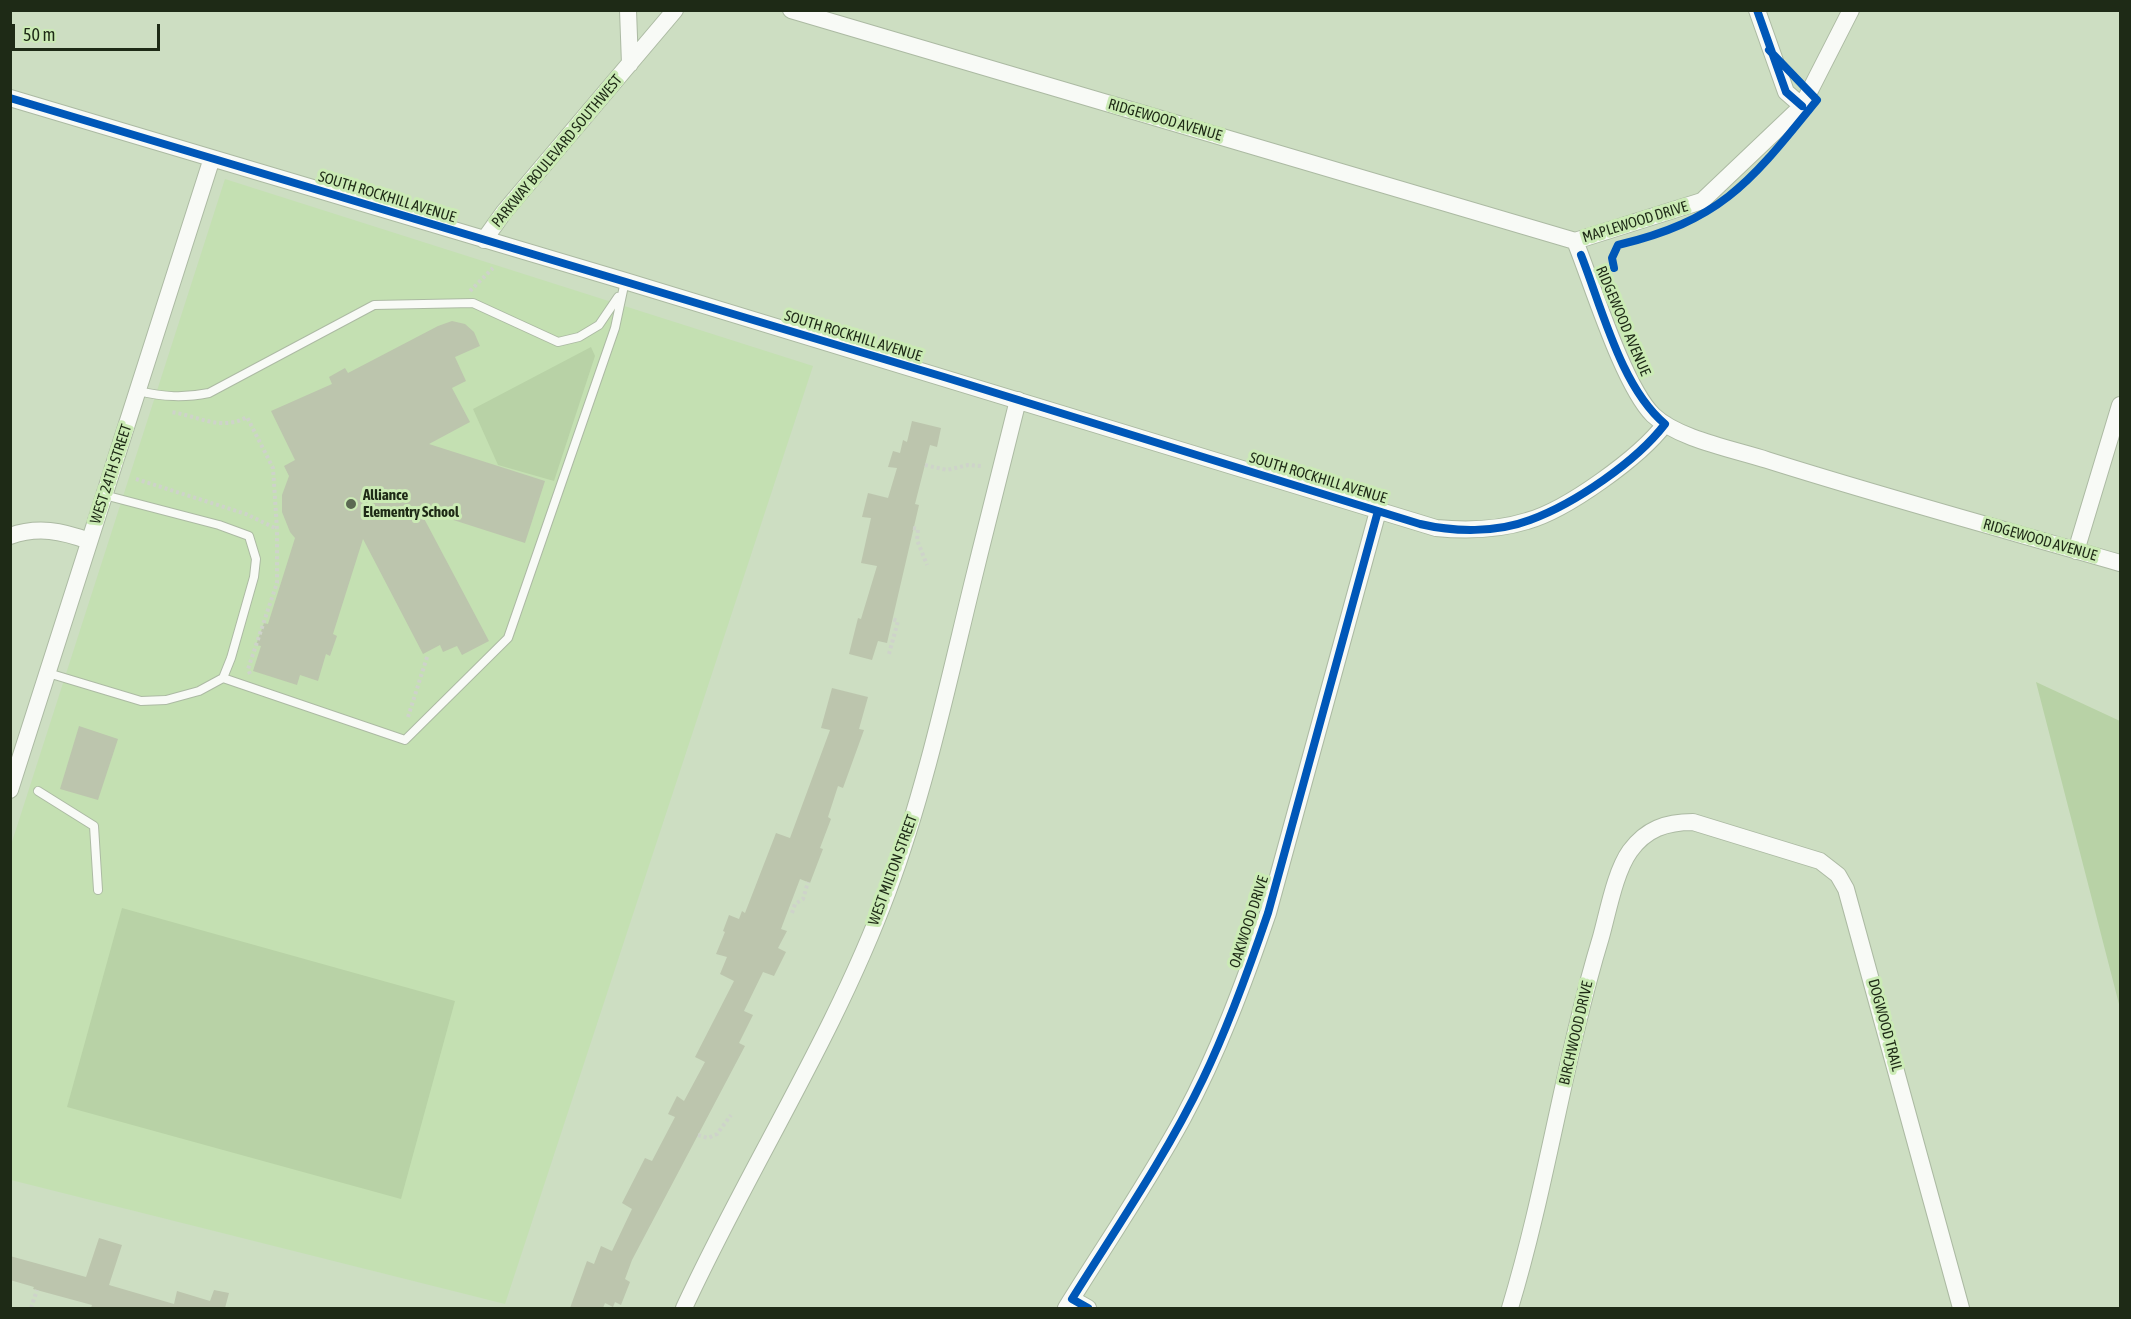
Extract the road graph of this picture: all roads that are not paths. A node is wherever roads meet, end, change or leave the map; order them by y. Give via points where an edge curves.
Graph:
1 (628, 10) edge
2 (675, 10) edge
3 (791, 10) edge
4 (1756, 10) edge
5 (1851, 10) edge
6 (630, 64) junction
7 (10, 98) edge
8 (1802, 106) junction
9 (212, 158) junction
10 (484, 240) junction
11 (1575, 241) junction
12 (625, 281) junction
13 (138, 391) junction
14 (1018, 400) junction
15 (2121, 405) edge
16 (1665, 424) junction
17 (104, 495) junction
18 (1378, 511) junction
19 (10, 536) edge
20 (89, 541) junction
21 (2076, 551) junction
22 (2121, 563) edge
23 (48, 673) junction
24 (223, 678) junction
25 (10, 790) edge
26 (38, 791) dead end
27 (1713, 827) joint
28 (98, 890) dead end
29 (1069, 1304) edge
30 (684, 1308) edge
31 (1088, 1308) edge
32 (1510, 1308) edge
33 (1961, 1308) edge

1 - 6 street, PARKWAY BOULEVARD SOUTHWEST
2 - 6 street, PARKWAY BOULEVARD SOUTHWEST
3 - 11 street, RIDGEWOOD AVENUE
4 - 8 street via 1786,92
5 - 8 street, MAPLEWOOD DRIVE
6 - 10 street, PARKWAY BOULEVARD SOUTHWEST
7 - 9 street, SOUTH ROCKHILL AVENUE
8 - 11 street, MAPLEWOOD DRIVE via 1702,201
9 - 10 street, SOUTH ROCKHILL AVENUE
9 - 13 street, WEST 24TH STREET
10 - 12 street, SOUTH ROCKHILL AVENUE
11 - 16 street, RIDGEWOOD AVENUE via 1621,359 1644,402
12 - 13 lane via 615,305 599,325 569,340 558,342 473,303 374,305 209,393 184,398
12 - 14 street, SOUTH ROCKHILL AVENUE
12 - 24 lane via 615,328 508,638 405,740
13 - 17 street, WEST 24TH STREET
14 - 18 street, SOUTH ROCKHILL AVENUE
14 - 30 street, WEST MILTON STREET via 925,780 887,892 832,1022
15 - 21 street
16 - 18 street, SOUTH ROCKHILL AVENUE via 1613,472 1529,521 1461,531
16 - 21 street, RIDGEWOOD AVENUE via 1696,438
17 - 20 street, WEST 24TH STREET
17 - 24 lane via 249,536 256,559 254,577
18 - 29 street, OAKWOOD DRIVE via 1271,902 1249,969 1183,1119
19 - 20 street via 50,530
20 - 23 street, WEST 24TH STREET
21 - 22 street, RIDGEWOOD AVENUE
23 - 24 lane via 141,701 166,700 199,691
23 - 25 street, WEST 24TH STREET
26 - 28 lane via 94,826
27 - 32 street, BIRCHWOOD DRIVE via 1675,822 1656,827 1628,854 1588,979 1533,1224
27 - 33 street, DOGWOOD TRAIL via 1820,861 1838,875 1846,889
29 - 31 street

